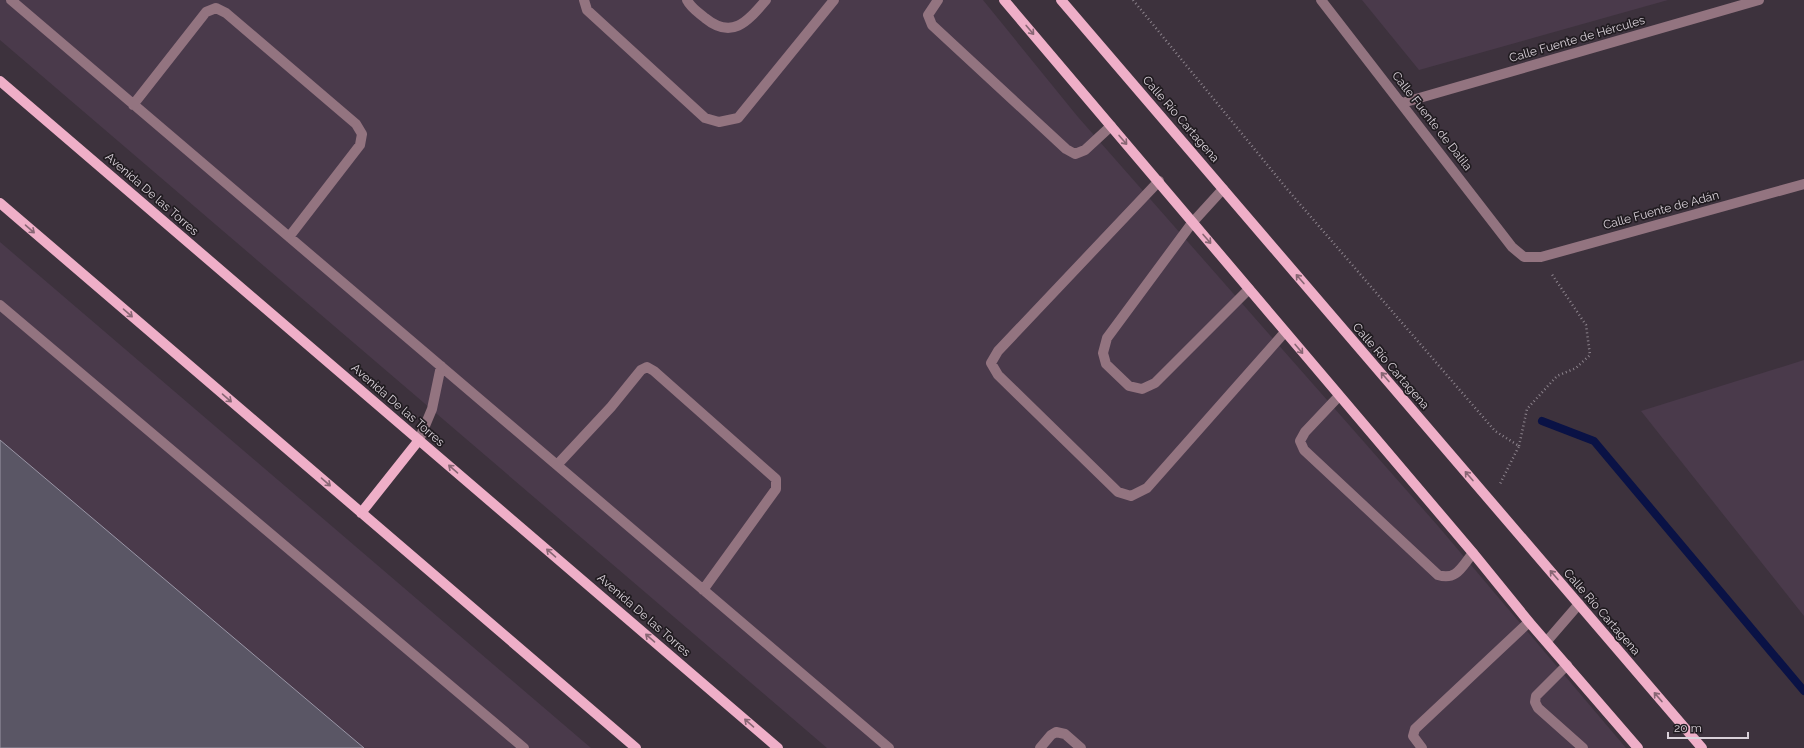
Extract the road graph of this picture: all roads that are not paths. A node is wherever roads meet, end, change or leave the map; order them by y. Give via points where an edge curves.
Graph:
1 (11, 0) edge
2 (584, 0) edge
3 (687, 0) edge
4 (766, 0) edge
5 (834, 0) edge
6 (938, 0) edge
7 (1004, 0) edge
8 (1061, 0) edge
9 (1321, 0) edge
10 (1759, 0) edge
11 (0, 81) edge
12 (1402, 103) junction
13 (134, 105) junction
14 (1111, 126) junction
15 (1159, 181) junction
16 (1804, 184) edge
17 (1223, 189) junction
18 (0, 203) edge
19 (1192, 223) junction
20 (289, 237) junction
21 (1524, 257) joint
22 (1249, 289) junction
23 (0, 305) edge
24 (1284, 332) junction
25 (441, 366) junction
26 (1339, 396) junction
27 (419, 440) junction
28 (557, 465) junction
29 (361, 513) junction
30 (1473, 553) junction
31 (703, 590) junction
32 (1579, 604) junction
33 (1529, 622) junction
34 (1547, 641) junction
35 (1567, 664) junction
36 (524, 748) edge
37 (636, 748) edge
38 (778, 748) edge
39 (888, 748) edge
40 (1040, 748) edge
41 (1081, 748) edge
42 (1422, 748) edge
43 (1583, 748) edge
44 (1638, 748) edge
45 (1702, 748) edge

1 - 13 street
2 - 5 street via 587,10 705,118 719,122 738,118
3 - 4 street via 690,6 714,26 733,28 749,20
6 - 14 street via 928,15 932,25 1066,149 1075,154 1084,150
7 -> 14 main road
8 - 17 main road, Calle Río Cartagena
9 - 12 street, Calle Fuente de Dalila
10 - 12 street, Calle Fuente de Hércules
11 - 27 main road, Avenida De las Torres
12 - 21 street, Calle Fuente de Dalila via 1512,247
13 - 20 street
13 - 20 street via 206,12 216,8 232,18 356,124 362,134 360,145
14 -> 15 main road
15 - 19 main road
15 - 24 street via 998,351 991,363 998,375 1118,492 1131,496 1147,488
16 - 21 street, Calle Fuente de Adán via 1541,257
17 - 19 street
32 -> 17 main road, Calle Río Cartagena
18 -> 29 main road
19 -> 22 main road
19 - 22 street via 1107,338 1103,353 1106,364 1130,386 1142,389 1155,383
20 - 25 street
22 - 24 main road
23 - 36 street
24 -> 26 main road
25 - 27 street via 432,409
25 - 28 street
26 - 30 main road
26 - 30 street via 1305,432 1300,441 1304,450 1438,574 1446,577 1455,575
27 - 29 main road
38 -> 27 main road, Avenida De las Torres
28 - 31 street
28 - 31 street via 641,370 647,367 654,371 776,479 776,489
29 - 37 main road
30 - 33 main road
31 - 39 street
32 - 34 street
45 -> 32 main road, Calle Río Cartagena
33 - 34 main road
33 - 42 street via 1415,729 1413,736
34 - 35 main road
35 - 43 street via 1536,696 1535,702 1538,708
35 - 44 main road
40 - 41 street via 1050,735 1056,732 1064,734

